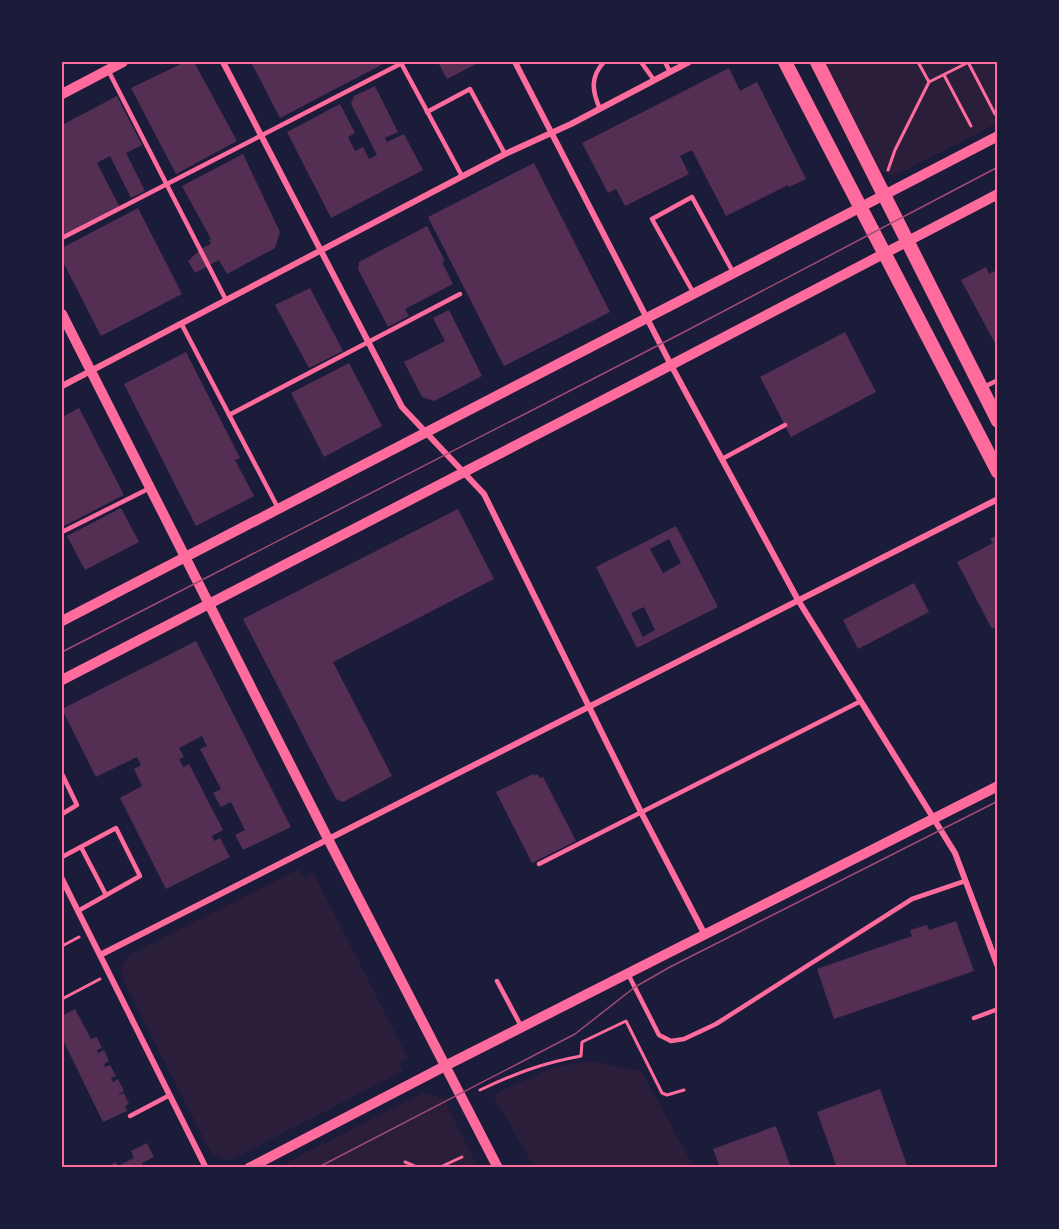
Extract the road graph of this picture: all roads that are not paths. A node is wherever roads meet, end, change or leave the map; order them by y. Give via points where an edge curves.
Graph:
1 (123, 62) edge
2 (223, 62) edge
3 (403, 62) edge
4 (515, 62) edge
5 (604, 62) edge
6 (641, 62) edge
7 (664, 62) edge
8 (689, 62) edge
9 (785, 62) edge
10 (817, 62) edge
11 (108, 70) junction
12 (670, 72) junction
13 (654, 80) junction
14 (62, 94) edge
15 (600, 109) junction
16 (428, 112) junction
17 (551, 133) junction
18 (261, 135) junction
19 (998, 136) edge
20 (505, 154) junction
21 (462, 176) junction
22 (167, 184) junction
23 (998, 194) edge
24 (884, 195) junction
25 (861, 207) junction
26 (62, 238) edge
27 (907, 241) junction
28 (319, 251) junction
29 (885, 253) junction
30 (734, 274) junction
31 (460, 294) dead end
32 (694, 294) junction
33 (226, 300) junction
34 (62, 314) edge
35 (647, 319) junction
36 (181, 323) junction
37 (368, 343) junction
38 (671, 365) junction
39 (91, 370) junction
40 (998, 380) edge
41 (62, 386) edge
42 (981, 389) junction
43 (229, 415) junction
44 (998, 421) edge
45 (785, 425) dead end
46 (425, 432) junction
47 (722, 459) junction
48 (463, 471) junction
49 (998, 472) edge
50 (150, 488) junction
51 (998, 499) edge
52 (278, 508) junction
53 (62, 532) edge
54 (185, 556) junction
55 (798, 600) junction
56 (208, 603) junction
57 (62, 621) edge
58 (62, 680) edge
59 (861, 701) junction
60 (590, 706) junction
61 (62, 774) edge
62 (998, 786) edge
63 (641, 812) junction
64 (62, 814) edge
65 (933, 819) junction
66 (328, 839) junction
67 (81, 847) junction
68 (62, 856) edge
69 (539, 864) dead end
70 (62, 879) edge
71 (965, 881) junction
72 (106, 895) junction
73 (78, 911) junction
74 (705, 935) junction
75 (100, 956) junction
76 (998, 967) edge
77 (628, 974) junction
78 (497, 981) dead end
79 (998, 1009) edge
80 (974, 1018) dead end
81 (521, 1027) junction
82 (445, 1066) junction
83 (170, 1095) junction
84 (130, 1116) dead end
85 (206, 1167) edge
86 (249, 1167) edge
87 (498, 1167) edge

1 - 11 street
2 - 18 street
3 - 16 lane
3 - 18 lane
4 - 17 street
5 - 15 lane via 592,81
6 - 13 lane
7 - 12 lane
8 - 12 street
9 - 25 main road
10 - 24 main road
11 - 14 street
11 - 22 lane
12 - 13 street
13 - 15 street
15 - 17 street
16 - 20 lane via 470,89
16 - 21 lane
17 - 20 street
17 - 35 street
18 - 22 lane
18 - 28 street
19 - 24 street
20 - 21 street
21 - 28 street
22 - 26 lane
22 - 33 lane
23 - 27 street
24 - 25 street
24 - 27 main road
25 - 29 main road
25 - 30 street
27 - 29 street
27 - 42 main road
28 - 33 street
28 - 37 street
29 - 38 street
29 - 49 main road
30 - 32 street
30 - 32 lane via 692,197 652,219
31 - 37 lane
32 - 35 street
33 - 36 street
34 - 39 street
35 - 38 street
35 - 46 street
36 - 39 street
36 - 43 lane
37 - 43 lane
37 - 46 street via 402,407
38 - 47 street
38 - 48 street
39 - 41 street
39 - 50 street
40 - 42 lane
42 - 44 main road
43 - 52 lane
45 - 47 lane
46 - 48 street
46 - 52 street
47 - 55 street
48 - 56 street
48 - 60 street via 484,494
50 - 53 lane
50 - 54 street
51 - 55 street
52 - 54 street
54 - 56 street
54 - 57 street
55 - 59 street
55 - 60 street
56 - 58 street
56 - 66 street
59 - 63 lane
59 - 65 street
60 - 63 street
60 - 66 street
61 - 64 lane via 77,805
62 - 65 street
63 - 69 lane
63 - 74 street
65 - 71 street via 955,853
65 - 74 street
66 - 75 street
66 - 82 street
67 - 68 lane
67 - 72 lane
67 - 72 lane via 116,828 140,876
70 - 73 street
71 - 76 street
71 - 77 lane via 912,899 716,1024 684,1039 671,1041 659,1035
72 - 73 lane
73 - 75 street
74 - 77 street
75 - 83 street
77 - 81 street
78 - 81 lane
79 - 80 lane
81 - 82 street
82 - 86 street
82 - 87 street
83 - 84 lane
83 - 85 street

